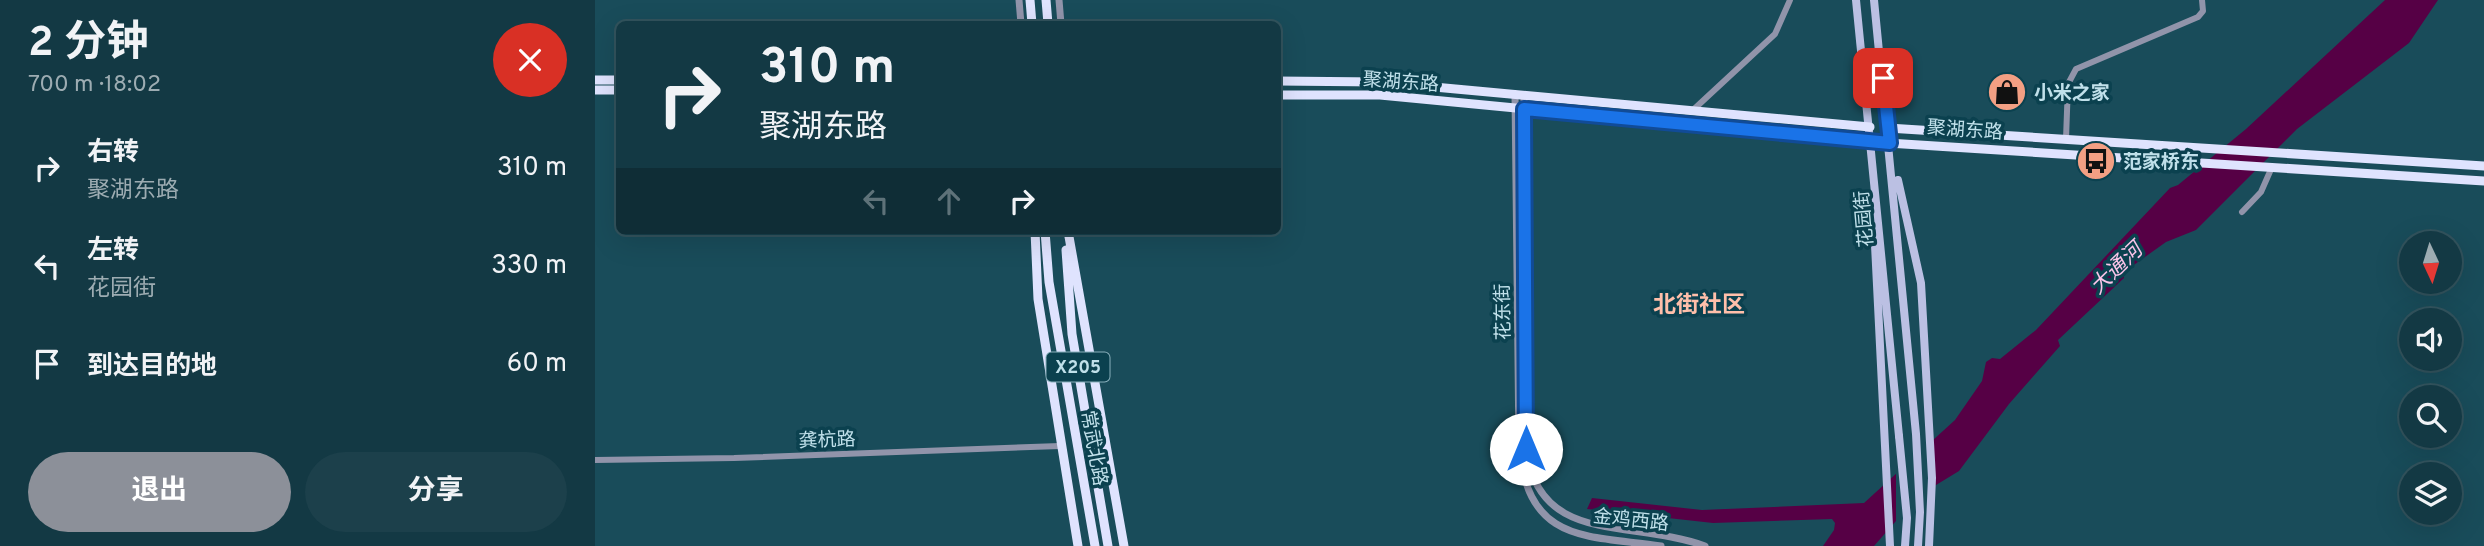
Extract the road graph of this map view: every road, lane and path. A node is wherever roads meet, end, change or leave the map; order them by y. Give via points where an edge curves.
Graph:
1 (1019, 0) edge
2 (1030, 0) edge
3 (1046, 0) edge
4 (1059, 0) edge
5 (1790, 0) edge
6 (1856, 0) edge
7 (1874, 0) edge
8 (2201, 0) edge
9 (1021, 21) edge
10 (1032, 21) edge
11 (1048, 21) edge
12 (1061, 21) edge
13 (595, 80) edge
14 (616, 80) edge
15 (1281, 81) edge
16 (595, 90) edge
17 (616, 90) edge
18 (1281, 94) edge
19 (1519, 95) junction
20 (1520, 109) junction
21 (1693, 110) junction
22 (1870, 127) junction
23 (1888, 128) junction
24 (2066, 139) junction
25 (1872, 142) junction
26 (1890, 143) junction
27 (2484, 166) edge
28 (2268, 167) junction
29 (2484, 181) edge
30 (2242, 212) dead end
31 (1034, 235) edge
32 (1045, 235) edge
33 (1066, 235) edge
34 (1067, 235) edge
35 (1034, 254) junction
36 (1049, 282) junction
37 (1060, 446) junction
38 (595, 460) edge
39 (1554, 518) junction
40 (1890, 544) edge
41 (1078, 546) edge
42 (1095, 546) edge
43 (1108, 546) edge
44 (1124, 546) edge
45 (1661, 546) edge
46 (1706, 546) edge
47 (1905, 546) edge
48 (1918, 546) edge
49 (1929, 546) edge

1 - 9 street
2 - 10 main road
3 - 11 main road
4 - 12 street
5 - 21 street via 1775,34
6 - 22 main road, 花园街
7 - 23 main road, 花园街
8 - 24 street via 2203,11 2198,17 2076,69 2068,84
13 - 14 main road
15 - 19 main road, 聚湖东路 via 1380,82
16 - 17 main road
18 - 20 main road, 聚湖东路 via 1380,94
19 - 20 street, 花东街
19 - 21 main road, 聚湖东路
20 - 25 main road, 聚湖东路
20 - 39 street, 花东街 via 1519,448 1531,497
21 - 22 main road, 聚湖东路
22 - 23 main road, 聚湖东路
22 - 25 main road, 花园街
23 - 24 main road, 聚湖东路
23 - 26 main road, 花园街
24 - 27 main road, 聚湖东路
25 - 26 main road, 聚湖东路
25 - 40 main road
25 - 47 main road, 花园街, bridge via 1907,518
26 - 28 main road, 聚湖东路
26 - 48 main road, 花园街 via 1916,434
26 - 49 main road via 1921,283 1930,430
28 - 29 main road, 聚湖东路
28 - 30 street via 2260,192
31 - 35 main road
32 - 36 main road, 常武北路 / X205
33 - 43 main road, 常武北路 / X205 via 1072,334
34 - 44 main road
35 - 36 street
35 - 37 main road
36 - 42 main road, 常武北路 / X205
37 - 38 street, 龚杭路
37 - 41 main road
39 - 45 street, 金鸡西路 via 1579,536
39 - 46 street, 金鸡西路 via 1595,533

